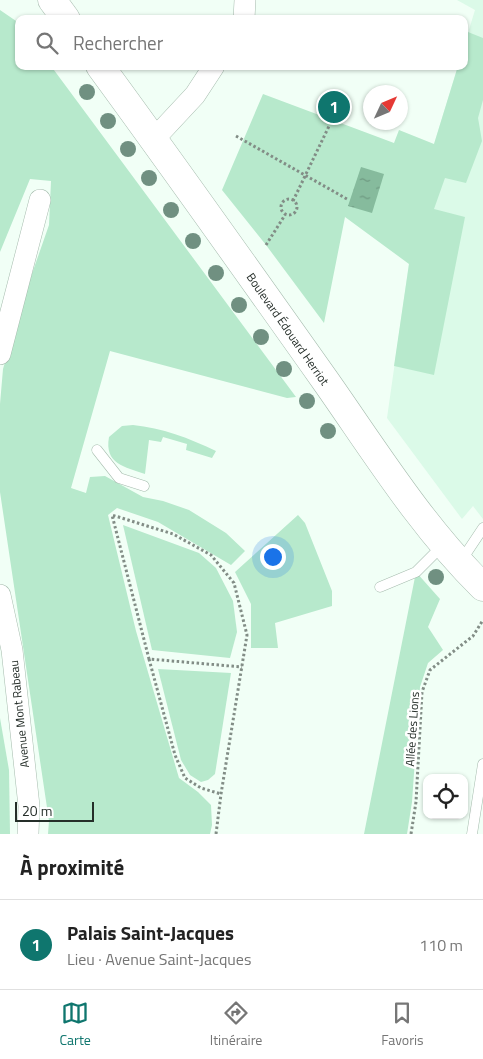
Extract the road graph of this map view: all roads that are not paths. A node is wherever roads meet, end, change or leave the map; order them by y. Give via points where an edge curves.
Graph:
1 (52, 0) edge
2 (245, 0) edge
3 (63, 15) edge
4 (244, 15) edge
5 (103, 70) edge
6 (212, 70) edge
7 (154, 139) junction
8 (40, 200) dead end
9 (0, 354) edge
10 (97, 450) dead end
11 (144, 486) dead end
12 (483, 528) edge
13 (451, 554) junction
14 (380, 587) dead end
15 (483, 587) edge
16 (0, 594) edge
17 (483, 764) edge
18 (28, 834) edge
19 (472, 834) edge

1 - 3 street
2 - 4 street
5 - 7 street, Boulevard Édouard Herriot
6 - 7 street via 196,95
7 - 13 street, Boulevard Édouard Herriot via 404,493
8 - 9 street
10 - 11 lane via 119,478
12 - 13 lane
13 - 14 lane
13 - 15 street, Boulevard Édouard Herriot
16 - 18 street, Avenue Mont Rabeau via 12,650 29,806
17 - 19 lane

